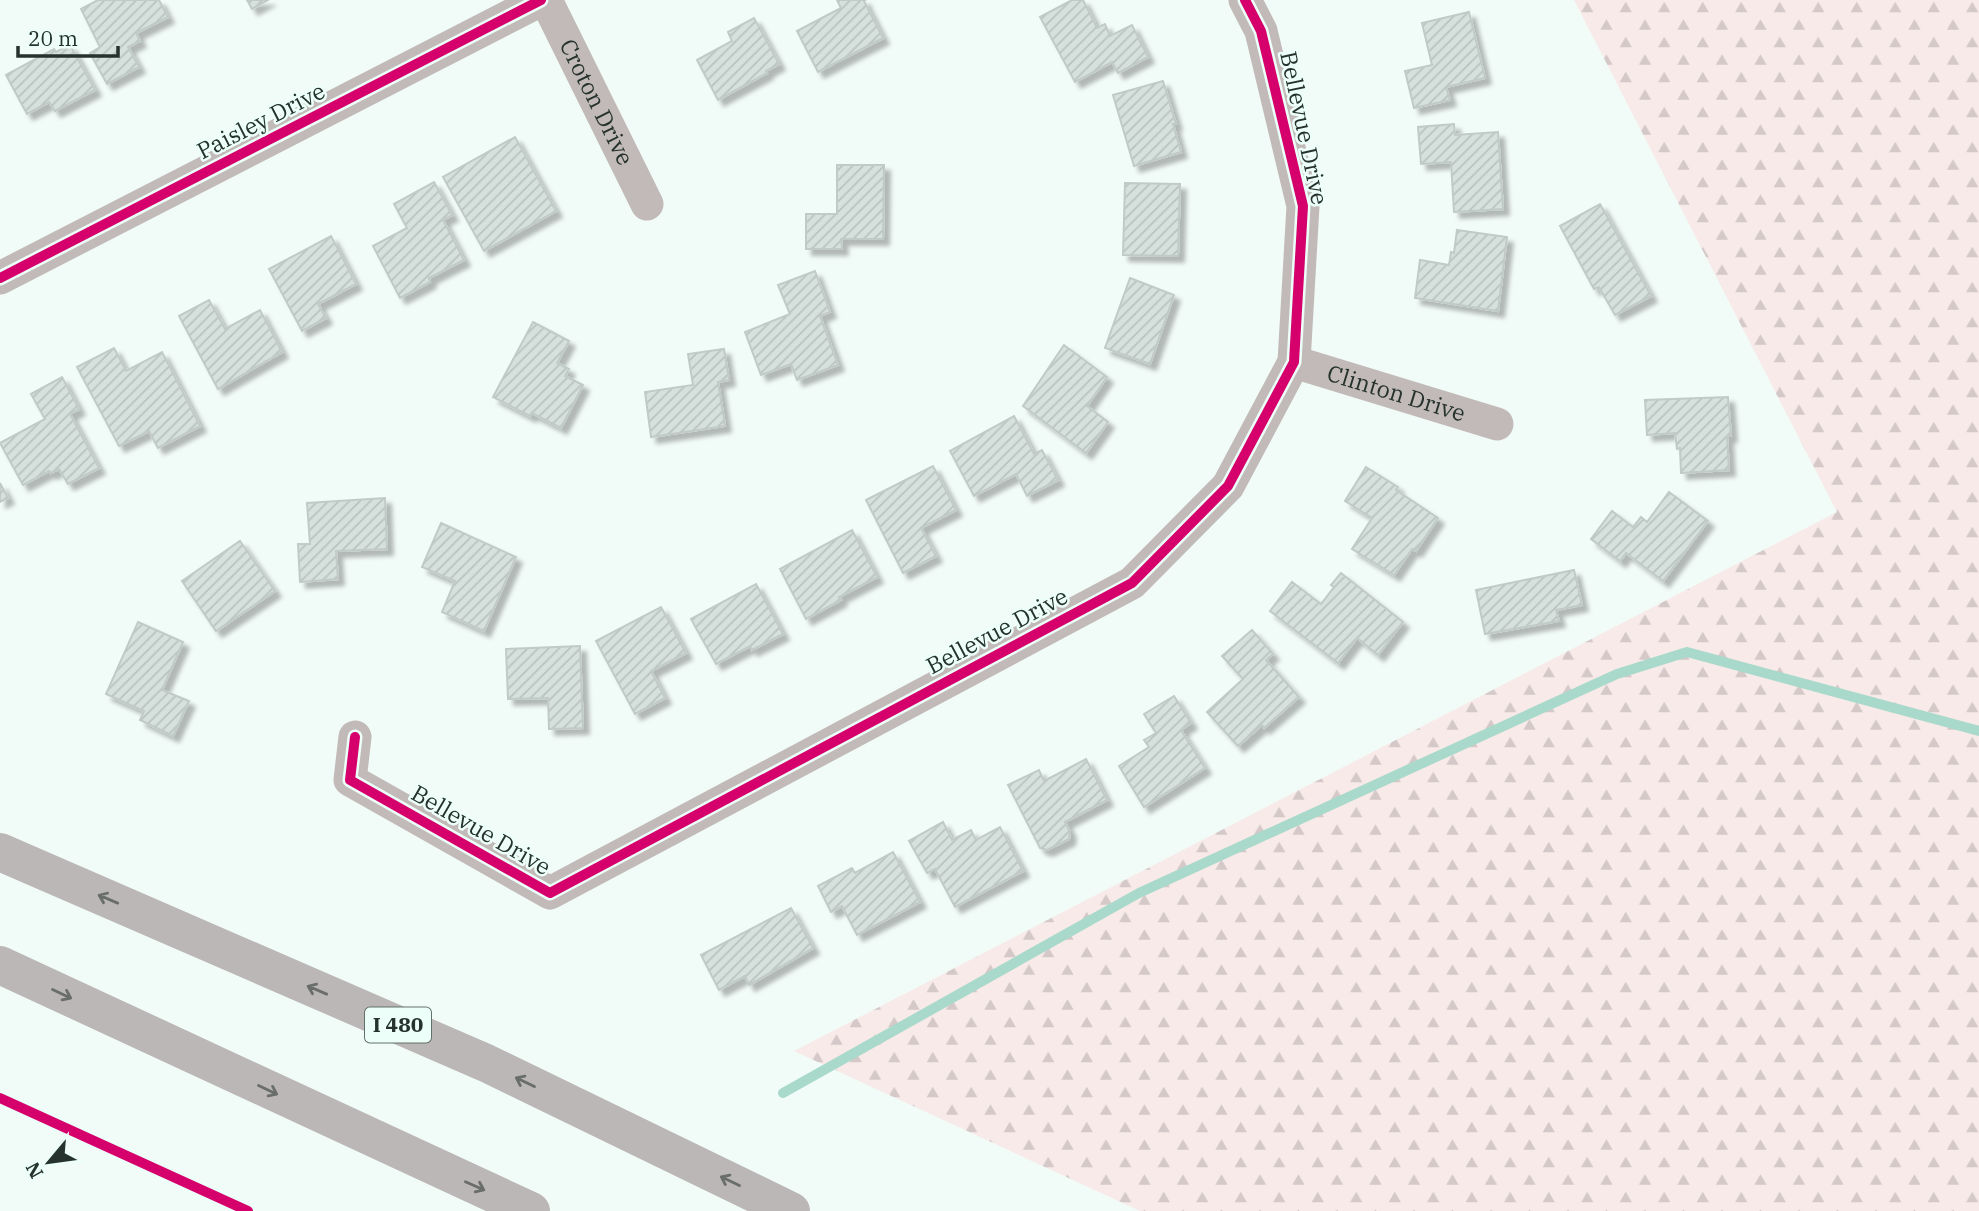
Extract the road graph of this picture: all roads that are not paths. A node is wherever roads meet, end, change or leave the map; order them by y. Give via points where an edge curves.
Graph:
1 (544, 0) edge
2 (1245, 0) edge
3 (647, 204) dead end
4 (0, 278) edge
5 (1294, 362) junction
6 (1497, 424) dead end
7 (355, 737) dead end
8 (0, 852) edge
9 (0, 965) edge
10 (531, 1211) edge
11 (791, 1211) edge

1 - 3 street, Croton Drive
1 - 4 street, Paisley Drive
2 - 5 street, Bellevue Drive via 1261,31 1303,206
5 - 6 street, Clinton Drive
5 - 7 street, Bellevue Drive via 1228,485 1132,583 550,893 350,780
11 -> 8 highway, I 480 via 486,1063
9 -> 10 highway

